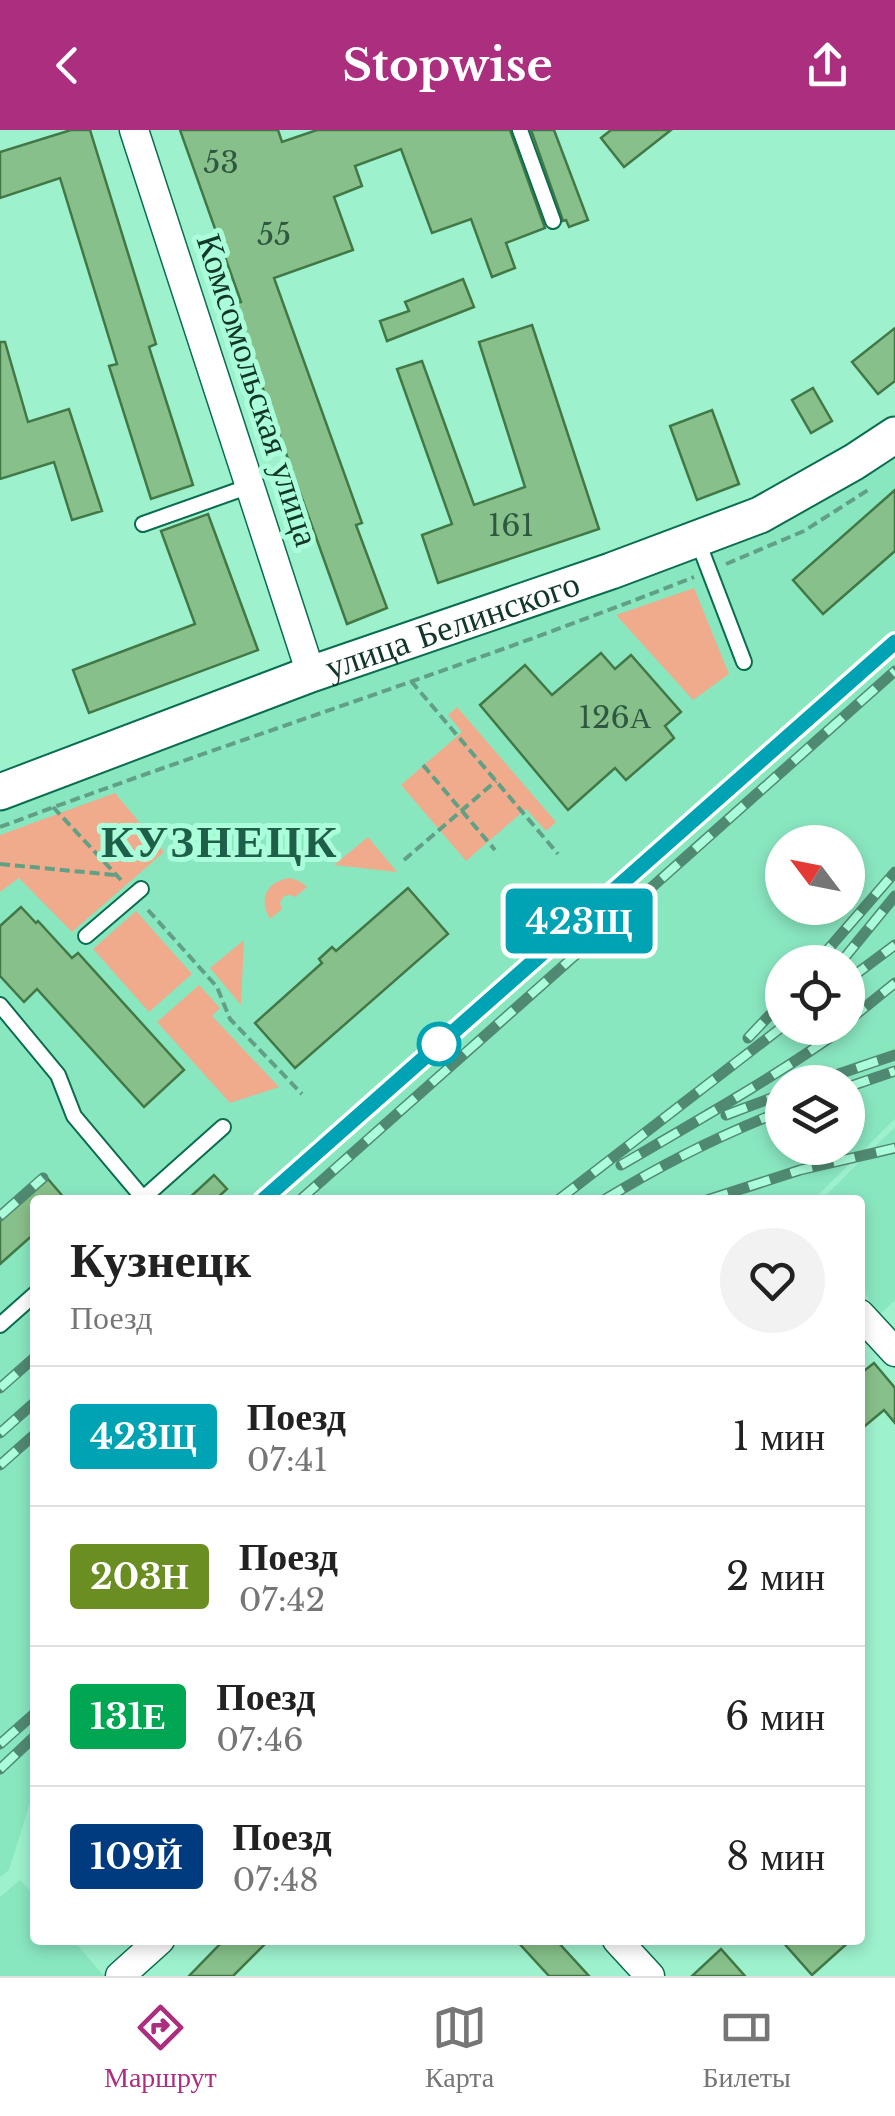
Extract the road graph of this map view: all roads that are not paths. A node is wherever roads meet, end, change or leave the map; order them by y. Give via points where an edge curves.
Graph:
1 (134, 130) edge
2 (520, 130) edge
3 (552, 220) dead end
4 (895, 435) edge
5 (250, 486) junction
6 (143, 524) dead end
7 (703, 555) junction
8 (744, 662) dead end
9 (311, 674) junction
10 (0, 792) edge
11 (138, 892) road end
12 (86, 936) dead end
13 (0, 1005) edge
14 (223, 1127) dead end
15 (139, 1195) edge
16 (146, 1195) edge
17 (30, 1298) edge
18 (865, 1319) edge
19 (0, 1325) edge
20 (895, 1352) edge
21 (154, 1945) edge
22 (622, 1945) edge
23 (120, 1976) edge
24 (650, 1976) edge

1 - 5 street, Комсомольская улица
2 - 3 lane
4 - 7 street, улица Белинского
5 - 6 lane
5 - 9 street, Комсомольская улица
7 - 8 lane
7 - 9 street, улица Белинского via 611,570
9 - 10 street, улица Белинского
11 - 12 lane
13 - 15 lane via 58,1075 74,1116
14 - 16 lane
17 - 19 lane
18 - 20 street
21 - 23 street
22 - 24 street

